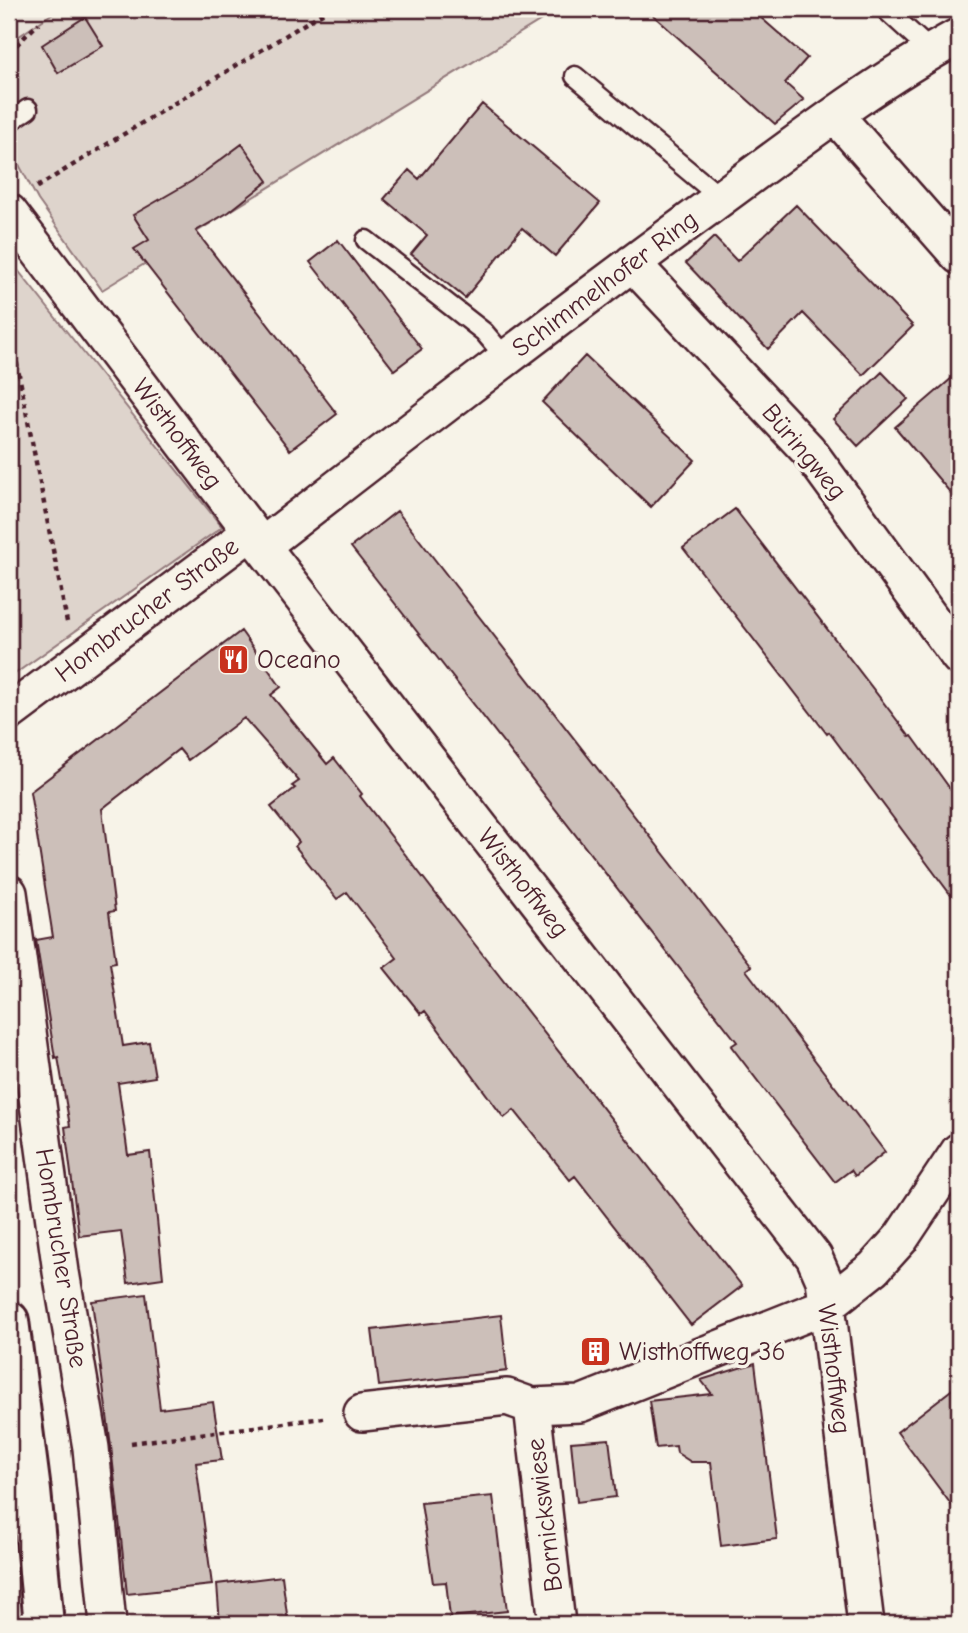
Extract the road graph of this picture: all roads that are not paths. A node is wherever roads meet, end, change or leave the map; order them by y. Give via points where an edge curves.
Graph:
1 (885, 9) edge
2 (945, 43) edge
3 (575, 76) dead end
4 (27, 109) dead end
5 (836, 116) junction
6 (9, 122) edge
7 (721, 198) junction
8 (9, 212) edge
9 (366, 240) dead end
10 (959, 256) edge
11 (632, 263) junction
12 (506, 358) junction
13 (257, 539) junction
14 (959, 657) edge
15 (9, 713) edge
16 (9, 893) edge
17 (959, 1151) edge
18 (826, 1306) junction
19 (9, 1321) edge
20 (532, 1406) junction
21 (362, 1413) road end
22 (44, 1624) edge
23 (108, 1624) edge
24 (557, 1624) edge
25 (866, 1624) edge

1 - 2 lane
2 - 5 street, Schimmelhofer Ring
3 - 7 lane
4 - 6 lane
5 - 7 street, Schimmelhofer Ring
5 - 10 street
7 - 11 street, Schimmelhofer Ring
8 - 13 street, Wisthoffweg
9 - 12 lane via 484,332
11 - 12 street, Schimmelhofer Ring
11 - 14 street, Büringweg via 808,450
12 - 13 street, Schimmelhofer Ring
13 - 15 street, Hombrucher Straße
13 - 18 street, Wisthoffweg via 814,1257 824,1280
16 - 23 street, Hombrucher Straße via 61,1272 91,1448
17 - 18 street via 901,1238 874,1268
18 - 20 street, Bornickswiese via 580,1404
18 - 25 street, Wisthoffweg
19 - 22 highway
20 - 21 street, Bornickswiese via 507,1397
20 - 24 street, Bornickswiese

